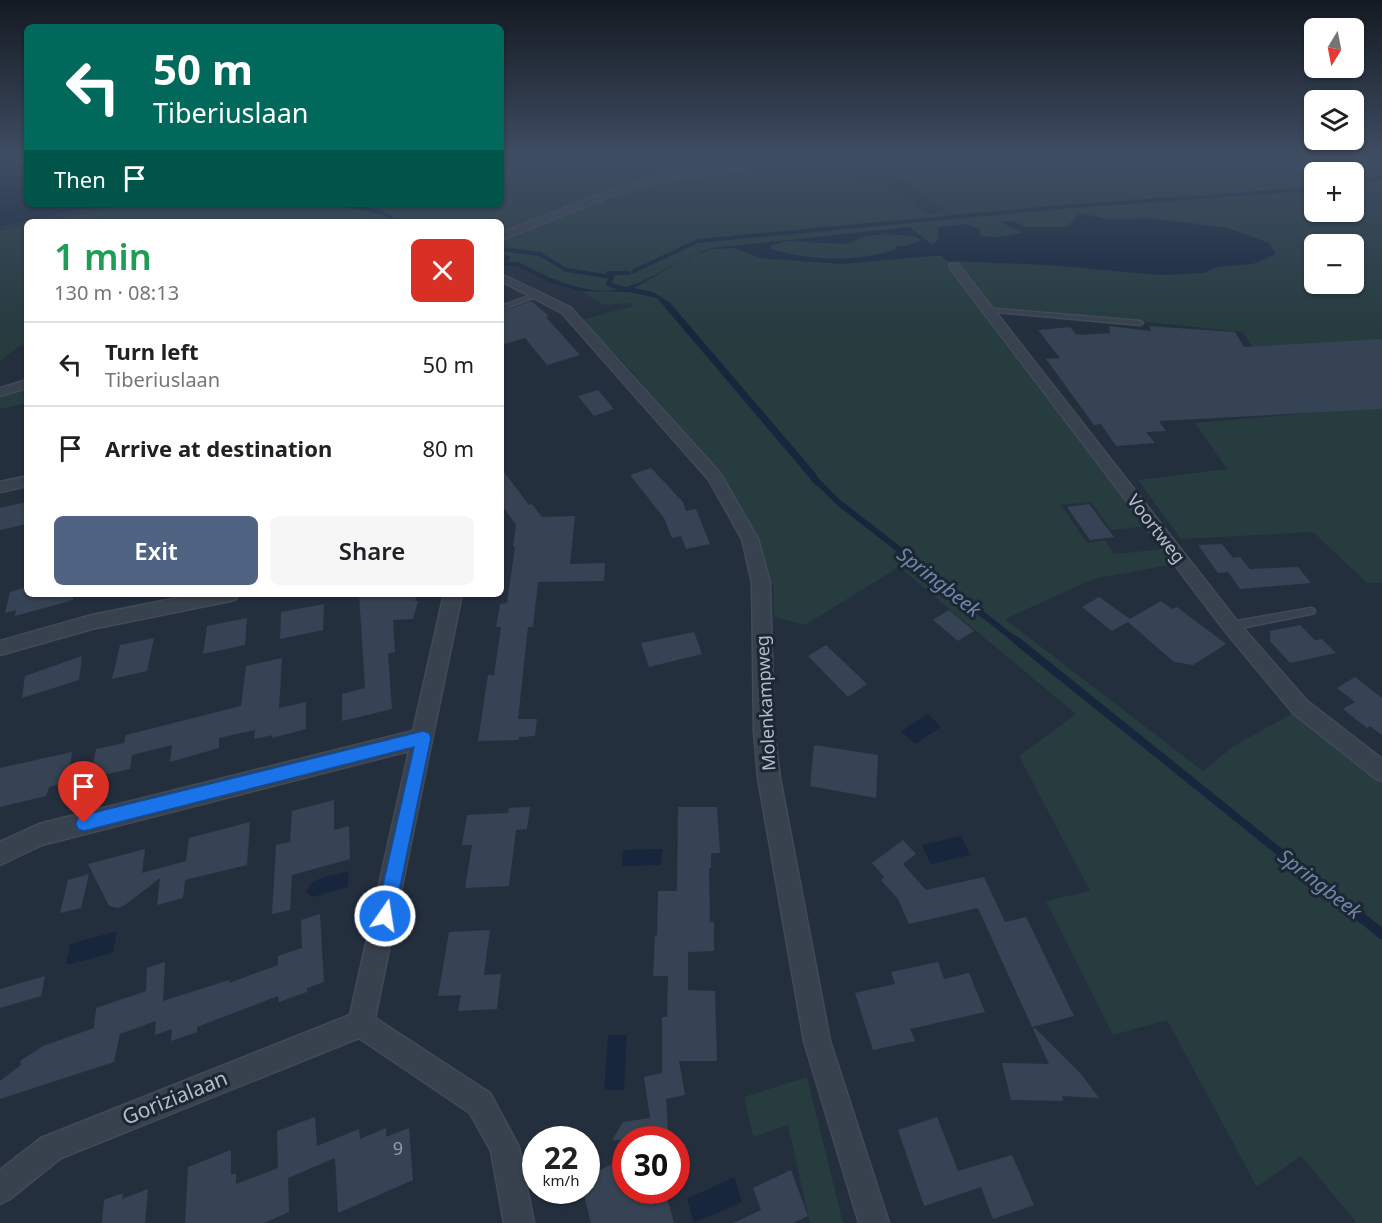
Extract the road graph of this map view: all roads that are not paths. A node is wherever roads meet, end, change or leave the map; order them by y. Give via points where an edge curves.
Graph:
1 (559, 214) edge
2 (504, 236) edge
3 (954, 266) dead end
4 (504, 278) edge
5 (537, 295) junction
6 (504, 307) edge
7 (988, 310) junction
8 (1140, 323) dead end
9 (24, 385) edge
10 (0, 392) edge
11 (24, 482) edge
12 (0, 487) edge
13 (215, 597) edge
14 (452, 597) edge
15 (1311, 611) dead end
16 (1231, 626) junction
17 (0, 648) edge
18 (423, 738) junction
19 (1382, 771) edge
20 (0, 854) edge
21 (361, 1024) junction
22 (0, 1189) edge
23 (519, 1223) edge
24 (874, 1223) edge

1 - 2 street
3 - 7 street, Voortweg
4 - 5 street, Molenkampweg
5 - 6 lane
5 - 24 street, Molenkampweg via 567,310 664,418 715,477 750,539 761,583 764,731 775,813 817,1041
7 - 8 lane
7 - 16 street, Voortweg
9 - 10 street
11 - 12 street
13 - 17 street via 92,622
14 - 18 street
15 - 16 lane
16 - 19 street, Voortweg via 1300,707
18 - 20 street via 39,835
18 - 21 street
21 - 22 street, Gorizialaan via 51,1148
21 - 23 street via 480,1103 505,1147

